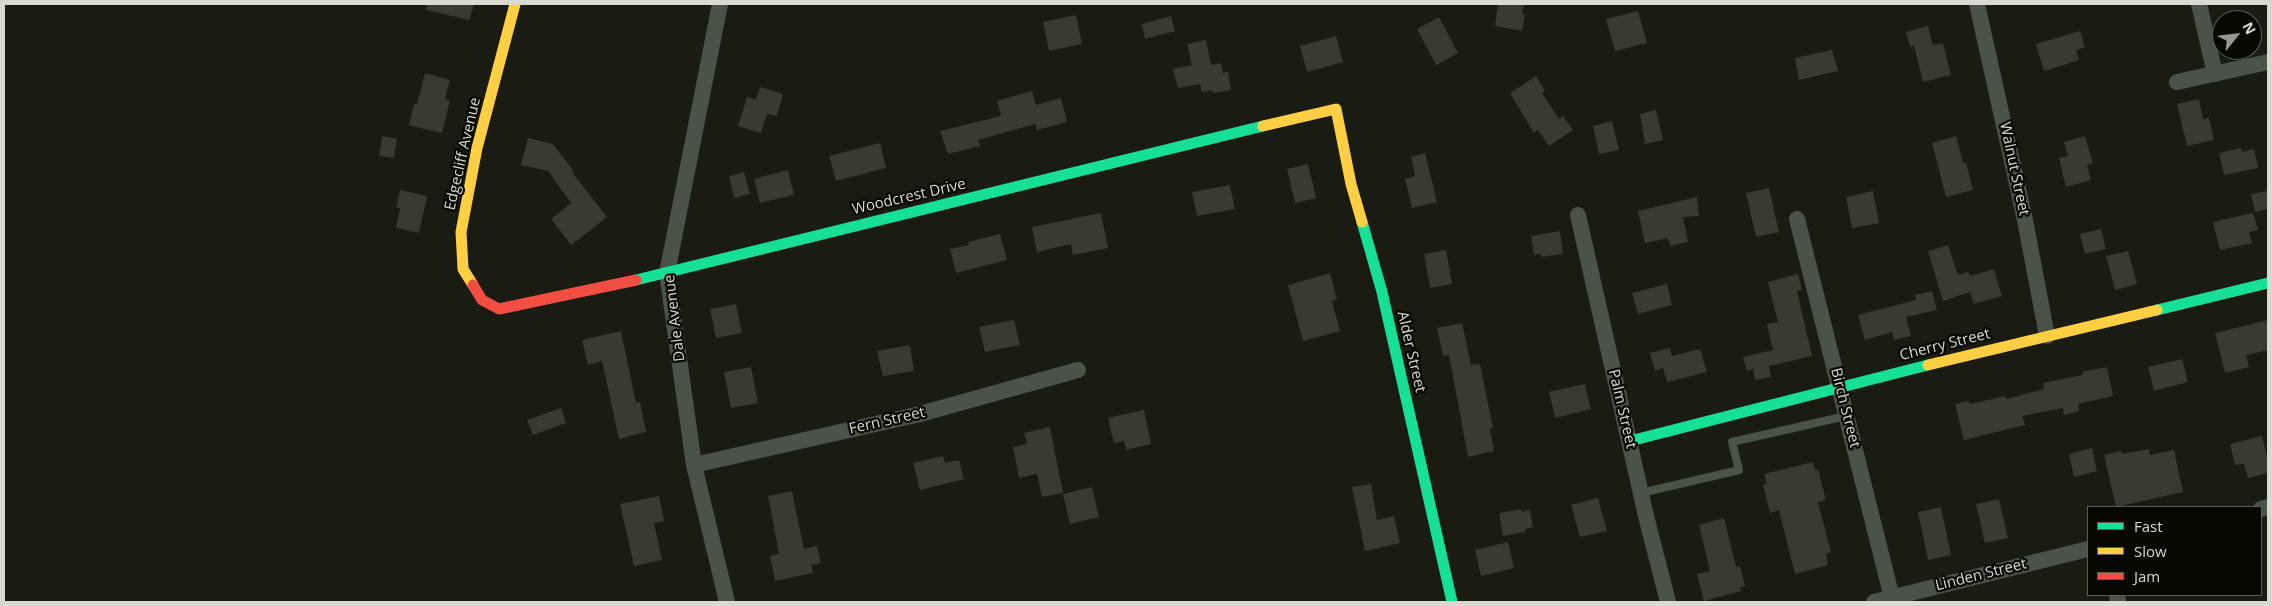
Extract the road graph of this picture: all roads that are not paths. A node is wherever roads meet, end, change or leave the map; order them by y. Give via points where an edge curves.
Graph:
1 (515, 4) edge
2 (720, 4) edge
3 (1978, 4) edge
4 (2199, 4) edge
5 (2268, 62) edge
6 (2215, 74) junction
7 (2177, 82) dead end
8 (1336, 109) joint
9 (1578, 215) dead end
10 (1797, 219) dead end
11 (667, 273) junction
12 (2268, 283) edge
13 (488, 304) joint
14 (2047, 336) junction
15 (1078, 370) dead end
16 (1839, 386) junction
17 (1846, 416) junction
18 (1630, 441) junction
19 (694, 465) junction
20 (1641, 493) junction
21 (2087, 549) edge
22 (1882, 601) edge
23 (727, 602) edge
24 (1452, 602) edge
25 (1668, 602) edge

1 - 13 street, Edgecliff Avenue via 477,148 462,232 463,269 482,300
2 - 11 street, Dale Avenue
3 - 14 street, Walnut Street
4 - 6 street
5 - 6 street
6 - 7 street
8 - 11 street, Woodcrest Drive
8 - 24 street, Alder Street via 1351,184 1395,347
9 - 18 street, Palm Street
10 - 16 street, Birch Street
11 - 13 street, Woodcrest Drive via 499,309
11 - 19 street, Dale Avenue
12 - 14 street, Cherry Street
14 - 16 street, Cherry Street
15 - 19 street, Fern Street via 920,414
16 - 17 street, Birch Street
16 - 18 street, Cherry Street
17 - 20 lane via 1732,442 1739,470
17 - 22 street, Birch Street
18 - 20 street, Palm Street
19 - 23 street, Dale Avenue
20 - 25 street, Palm Street
21 - 22 street, Linden Street

